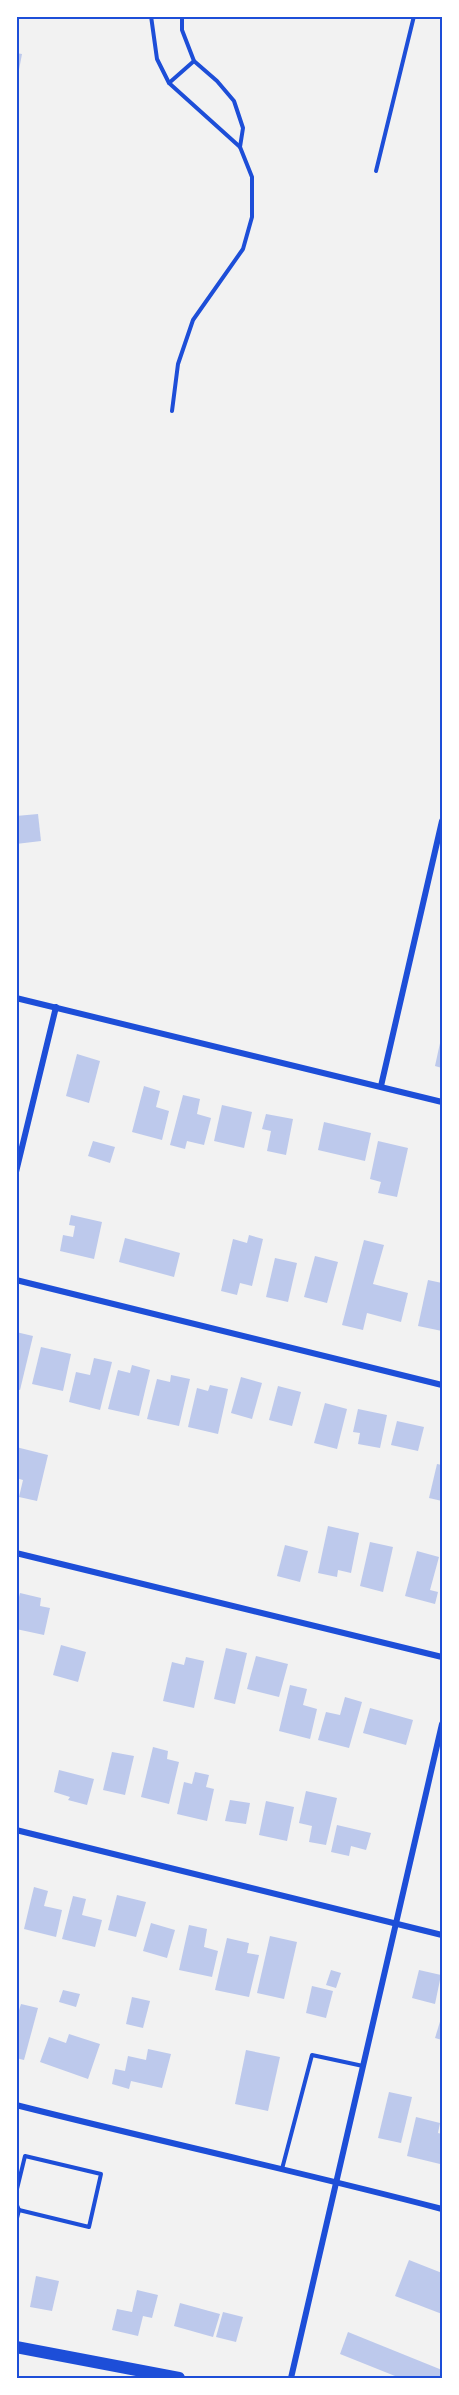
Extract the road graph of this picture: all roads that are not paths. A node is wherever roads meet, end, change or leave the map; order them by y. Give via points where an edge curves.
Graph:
1 (151, 16) edge
2 (182, 16) edge
3 (414, 16) edge
4 (194, 61) junction
5 (169, 83) junction
6 (240, 147) junction
7 (376, 171) dead end
8 (172, 411) dead end
9 (442, 821) edge
10 (16, 998) edge
11 (56, 1007) junction
12 (381, 1086) junction
13 (442, 1102) edge
14 (16, 1172) edge
15 (16, 1280) edge
16 (442, 1385) edge
17 (16, 1553) edge
18 (442, 1658) edge
19 (442, 1724) edge
20 (16, 1830) edge
21 (396, 1923) junction
22 (442, 1935) edge
23 (363, 2066) junction
24 (16, 2105) edge
25 (282, 2169) junction
26 (336, 2181) junction
27 (16, 2193) edge
28 (16, 2203) edge
29 (442, 2209) edge
30 (20, 2210) junction
31 (16, 2222) edge
32 (16, 2347) edge
33 (179, 2379) edge
34 (291, 2379) edge

1 - 5 lane via 157,59
2 - 4 lane via 182,30
3 - 7 lane
4 - 5 lane
4 - 6 lane via 234,101 243,128
5 - 6 lane
6 - 8 lane via 252,177 252,218 243,249 193,320 178,364
9 - 12 street
10 - 11 street
11 - 12 street
11 - 14 street
12 - 13 street
15 - 16 street
17 - 18 street
19 - 21 street
20 - 21 street
21 - 22 street
21 - 23 street
23 - 25 lane via 312,2055
23 - 26 street
24 - 25 street
25 - 26 street
26 - 29 street
26 - 34 street
27 - 30 lane via 25,2156 101,2174 89,2227
28 - 30 lane
30 - 31 lane
32 - 33 main road

